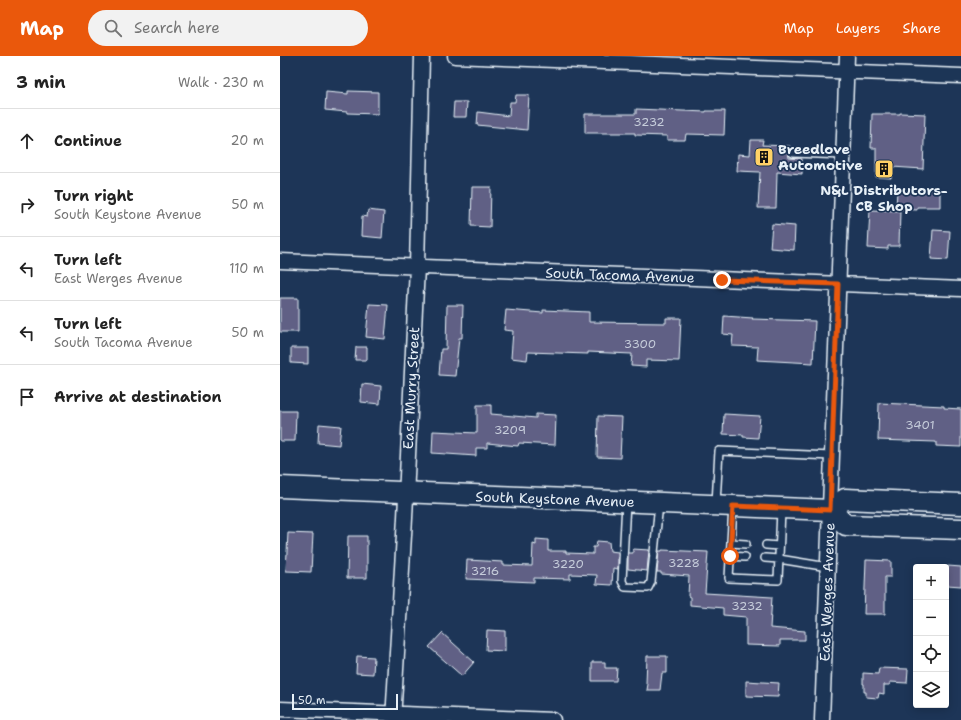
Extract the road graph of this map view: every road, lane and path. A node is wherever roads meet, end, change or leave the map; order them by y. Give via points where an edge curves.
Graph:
1 (422, 56) edge
2 (455, 56) edge
3 (847, 56) edge
4 (847, 72) junction
5 (961, 76) edge
6 (793, 153) dead end
7 (843, 155) junction
8 (280, 261) edge
9 (417, 267) junction
10 (838, 284) junction
11 (961, 289) edge
12 (832, 456) junction
13 (280, 487) edge
14 (406, 493) junction
15 (626, 502) junction
16 (659, 503) junction
17 (961, 504) edge
18 (725, 506) junction
19 (781, 508) junction
20 (830, 510) junction
21 (961, 529) edge
22 (731, 543) junction
23 (746, 544) dead end
24 (766, 545) dead end
25 (779, 546) junction
26 (730, 556) junction
27 (745, 557) dead end
28 (765, 558) dead end
29 (779, 559) junction
30 (828, 567) junction
31 (280, 708) edge
32 (393, 717) edge
33 (553, 720) edge
34 (822, 720) edge

1 - 9 street, East Murry Street
2 - 4 street
3 - 4 street, East Werges Avenue
4 - 5 street
4 - 7 street, East Werges Avenue
6 - 7 lane
7 - 10 street, East Werges Avenue
8 - 9 street, South Tacoma Avenue
9 - 10 street, South Tacoma Avenue
9 - 14 street, East Murry Street
10 - 11 street, South Tacoma Avenue
10 - 12 street, East Werges Avenue
12 - 18 lane via 719,451
12 - 20 street, East Werges Avenue
13 - 14 main road, South Keystone Avenue
14 - 15 main road, South Keystone Avenue
14 - 32 street, East Murry Street
15 - 16 main road, South Keystone Avenue
15 - 16 lane via 622,581 625,587 629,588 648,588 651,582
16 - 18 main road, South Keystone Avenue
17 - 20 main road via 845,499
18 - 19 main road, South Keystone Avenue
18 - 22 lane
19 - 20 main road, South Keystone Avenue
19 - 25 lane
20 - 21 main road via 846,525
20 - 30 street, East Werges Avenue
22 - 23 lane
22 - 26 lane
24 - 25 lane
25 - 29 lane
26 - 27 lane
26 - 29 lane via 730,578 778,580
28 - 29 lane
29 - 30 lane
30 - 34 street, East Werges Avenue
31 - 32 street
32 - 33 street

